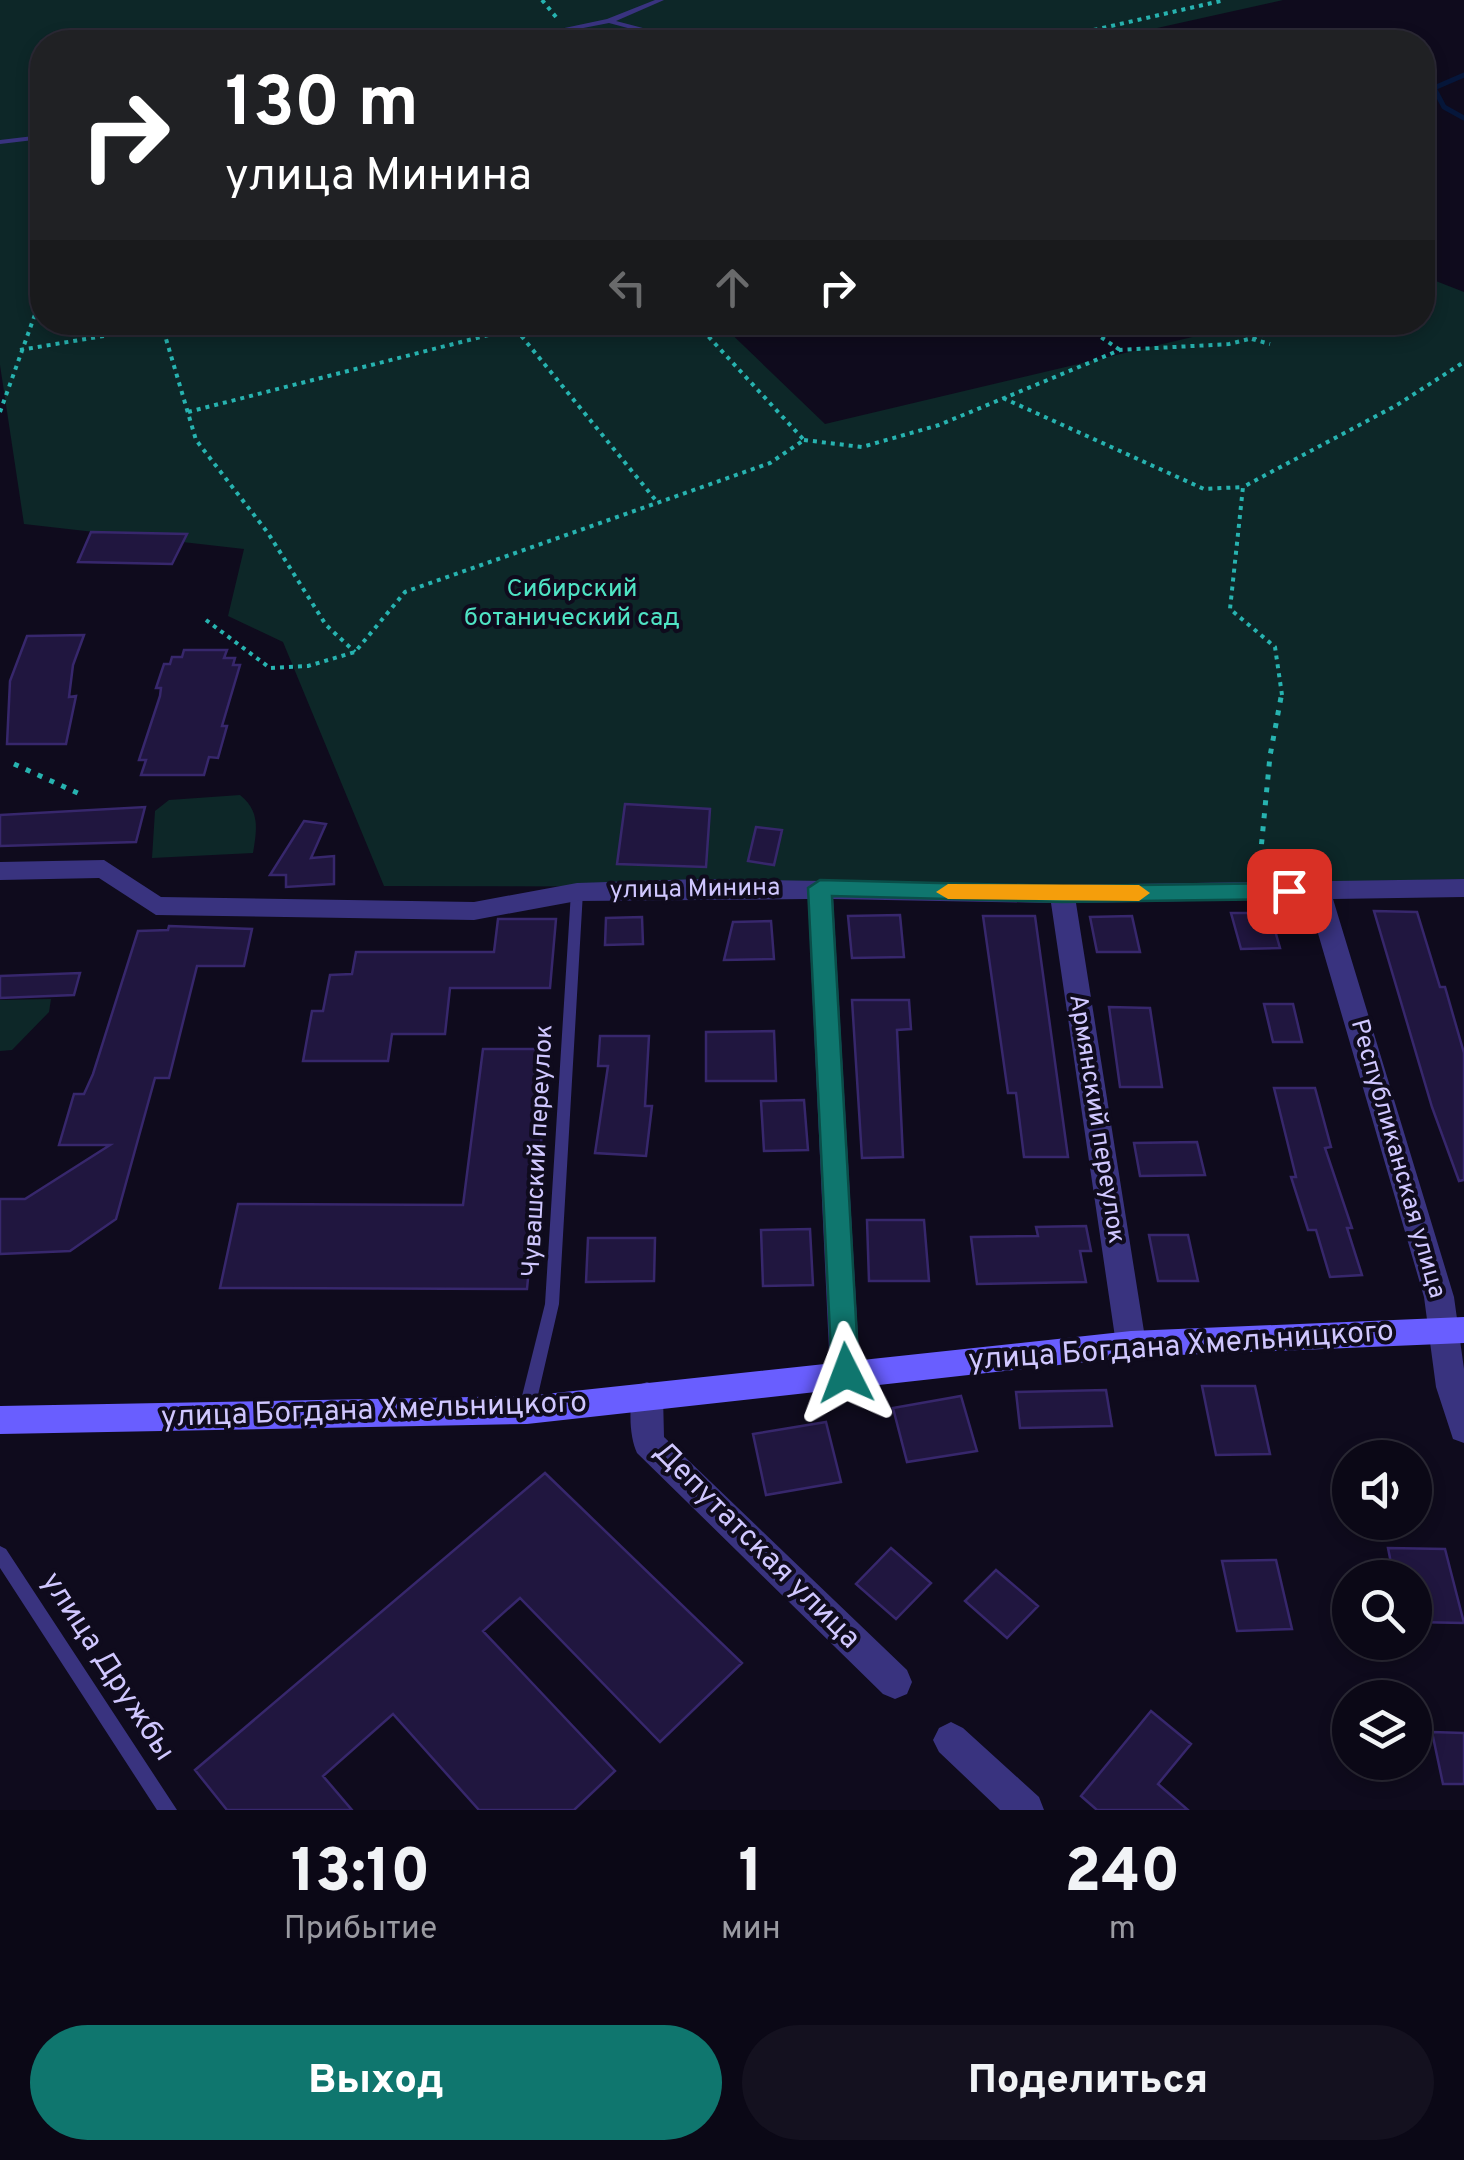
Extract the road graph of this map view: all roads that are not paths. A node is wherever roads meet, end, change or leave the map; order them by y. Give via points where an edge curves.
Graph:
1 (661, 0) edge
2 (608, 21) junction
3 (563, 30) edge
4 (641, 30) edge
5 (30, 138) edge
6 (0, 142) edge
7 (0, 872) edge
8 (820, 888) junction
9 (1464, 888) edge
10 (1318, 891) junction
11 (576, 892) junction
12 (1062, 894) junction
13 (1454, 1330) edge
14 (1131, 1344) junction
15 (846, 1373) junction
16 (647, 1396) junction
17 (527, 1410) junction
18 (0, 1420) edge
19 (1464, 1429) edge
20 (0, 1554) edge
21 (895, 1682) dead end
22 (951, 1740) dead end
23 (168, 1810) edge
24 (1026, 1810) edge

1 - 2 lane
2 - 3 lane
2 - 4 lane
5 - 6 lane
7 - 11 street, улица Минина via 104,869 156,906 474,911
8 - 11 street, улица Минина
8 - 12 street, улица Минина
8 - 15 street
9 - 10 street, улица Минина
10 - 12 street, улица Минина
10 - 13 street, Республиканская улица
11 - 17 lane, Чувашский переулок via 552,1304
12 - 14 street, Армянский переулок
13 - 14 street, улица Богдана Хмельницкого
13 - 19 street, Республиканская улица via 1451,1388
14 - 15 street, улица Богдана Хмельницкого
15 - 16 street, улица Богдана Хмельницкого
16 - 17 street, улица Богдана Хмельницкого
16 - 21 street, Депутатская улица via 648,1443
17 - 18 street, улица Богдана Хмельницкого
20 - 23 lane, улица Дружбы
22 - 24 street

